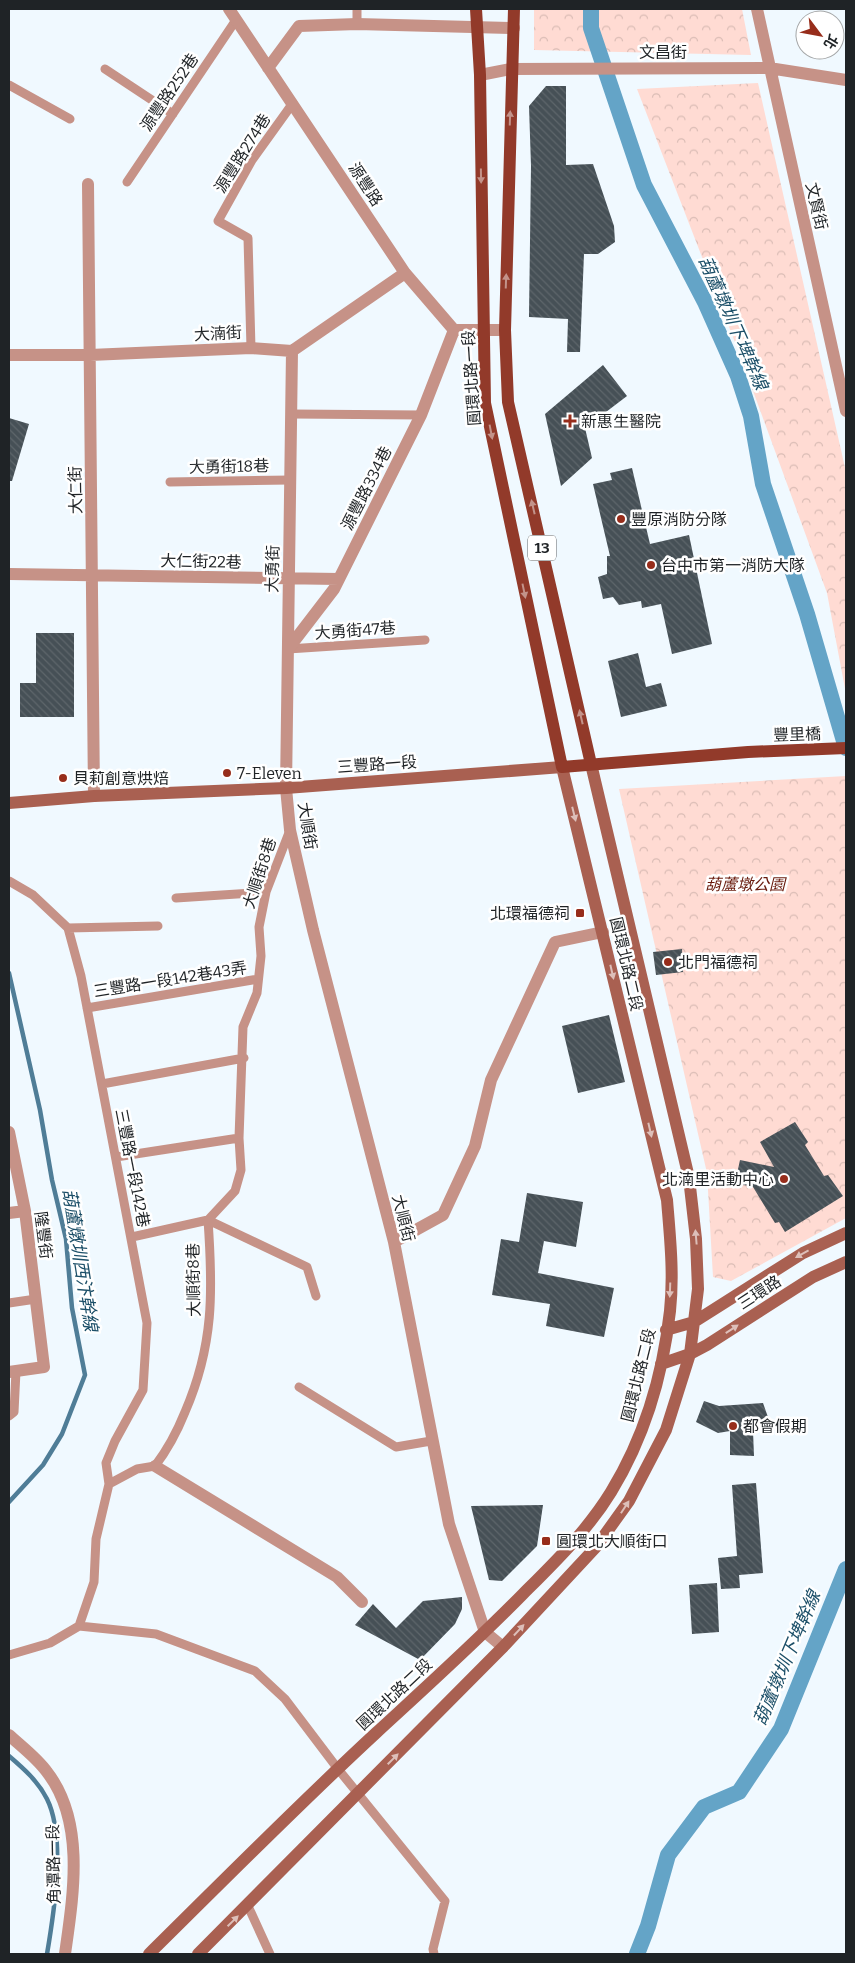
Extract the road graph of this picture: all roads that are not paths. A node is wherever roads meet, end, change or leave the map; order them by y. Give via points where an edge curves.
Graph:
1 (357, 9) edge
2 (476, 9) edge
3 (514, 9) edge
4 (757, 9) edge
5 (233, 14) edge
6 (358, 24) junction
7 (476, 28) junction
8 (514, 28) junction
9 (268, 68) junction
10 (769, 68) junction
11 (105, 69) dead end
12 (511, 69) junction
13 (480, 75) junction
14 (846, 80) edge
15 (9, 85) edge
16 (293, 103) junction
17 (173, 114) junction
18 (70, 119) dead end
19 (127, 182) dead end
20 (88, 184) dead end
21 (405, 273) junction
22 (454, 330) junction
23 (504, 330) junction
24 (483, 331) junction
25 (251, 348) junction
26 (292, 351) junction
27 (9, 355) edge
28 (90, 355) junction
29 (846, 411) edge
30 (291, 414) junction
31 (421, 414) junction
32 (290, 480) junction
33 (170, 482) dead end
34 (9, 574) edge
35 (92, 575) junction
36 (288, 578) junction
37 (339, 579) junction
38 (425, 640) dead end
39 (288, 649) junction
40 (846, 748) edge
41 (748, 752) joint
42 (592, 764) junction
43 (562, 767) junction
44 (286, 788) junction
45 (94, 796) junction
46 (9, 803) edge
47 (290, 830) junction
48 (9, 881) edge
49 (266, 892) junction
50 (176, 898) dead end
51 (158, 926) dead end
52 (68, 928) junction
53 (603, 932) junction
54 (258, 979) junction
55 (87, 1008) junction
56 (244, 1058) junction
57 (102, 1084) junction
58 (9, 1132) edge
59 (239, 1138) junction
60 (116, 1157) junction
61 (25, 1211) junction
62 (9, 1213) edge
63 (208, 1220) junction
64 (846, 1233) edge
65 (132, 1237) junction
66 (394, 1242) junction
67 (846, 1262) edge
68 (316, 1296) dead end
69 (36, 1299) junction
70 (9, 1303) edge
71 (694, 1322) junction
72 (666, 1330) junction
73 (690, 1354) junction
74 (661, 1364) junction
75 (12, 1372) edge
76 (299, 1387) dead end
77 (9, 1416) edge
78 (432, 1441) junction
79 (155, 1466) junction
80 (109, 1484) junction
81 (362, 1602) dead end
82 (79, 1626) junction
83 (485, 1632) junction
84 (504, 1647) junction
85 (9, 1654) edge
86 (9, 1735) edge
87 (338, 1768) junction
88 (358, 1793) junction
89 (248, 1906) junction
90 (65, 1954) edge
91 (149, 1954) edge
92 (198, 1954) edge
93 (270, 1954) edge
94 (434, 1954) edge

1 - 6 lane
2 - 7 main road, 圓環北路一段 / 13
3 - 8 main road, 13
4 - 10 street, 文賢街
5 - 9 street, 源豐路
5 - 17 lane, 源豐路252巷
6 - 7 street
6 - 9 street via 299,26
7 - 8 street
7 - 13 main road, 圓環北路一段 / 13
8 - 12 main road, 13
9 - 16 street, 源豐路
10 - 12 street, 文昌街
10 - 14 street, 文昌街
10 - 29 street, 文賢街
11 - 17 lane
12 - 13 street, 文昌街
23 -> 12 main road, 13
13 -> 24 main road, 圓環北路一段 / 13
15 - 18 lane
16 - 21 street, 源豐路
16 - 25 lane, 源豐路274巷 via 252,160 218,221 248,238
17 - 19 lane, 源豐路252巷
20 - 28 street, 大仁街
21 - 22 street, 源豐路
21 - 26 street
22 - 24 street
22 - 31 street, 源豐路334巷
23 - 24 street
42 -> 23 main road, 13 via 508,402
24 -> 43 main road, 圓環北路一段 / 13 via 485,403
25 - 26 street, 大湳街
25 - 28 street, 大湳街
26 - 30 street, 大勇街
27 - 28 street, 大湳街
28 - 35 street, 大仁街
30 - 31 lane
30 - 32 street, 大勇街
31 - 37 street, 源豐路334巷
32 - 33 lane, 大勇街18巷
32 - 36 street, 大勇街
34 - 35 street, 大仁街22巷
35 - 36 street, 大仁街22巷
35 - 45 street, 大仁街
36 - 37 street, 大仁街22巷
36 - 39 street, 大勇街
37 - 39 street, 源豐路334巷
38 - 39 lane, 大勇街47巷
39 - 44 street, 大勇街
40 - 41 main road, 豐里橋
41 - 42 main road, 三豐路一段
42 - 43 main road, 三豐路一段
71 -> 42 street, 圓環北路二段 via 698,1288 696,1238 688,1178
43 - 44 street, 三豐路一段
43 -> 53 street, 圓環北路二段
44 - 45 street, 三豐路一段
44 - 47 street, 大順街
45 - 46 street, 三豐路一段
47 - 49 lane, 大順街8巷
47 - 66 street, 大順街
48 - 52 lane via 33,896
49 - 50 lane
49 - 54 lane, 大順街8巷 via 259,927 261,956
51 - 52 lane
52 - 55 lane, 三豐路一段142巷
53 - 66 street via 555,942 491,1080 475,1146 443,1215
53 -> 72 street, 圓環北路二段 via 667,1200 671,1257 670,1310
54 - 55 lane, 三豐路一段142巷43弄
54 - 56 lane, 大順街8巷 via 257,993 243,1027
55 - 57 lane, 三豐路一段142巷
56 - 57 lane
56 - 59 lane, 大順街8巷
57 - 60 lane, 三豐路一段142巷
58 - 61 street, 隆豐街
59 - 60 lane
59 - 63 lane, 大順街8巷 via 241,1170 235,1191
60 - 65 lane, 三豐路一段142巷
61 - 62 street
61 - 69 street, 隆豐街
63 - 65 lane
63 - 68 lane via 307,1267
63 - 79 lane, 大順街8巷 via 212,1280 210,1328 197,1385 166,1452
64 -> 71 street, 三環路 via 803,1253
65 - 80 lane, 三豐路一段142巷 via 147,1323 143,1390 106,1464
66 - 78 street, 大順街
73 -> 67 street, 三環路 via 813,1277
69 - 70 lane
69 - 75 street, 隆豐街 via 44,1367
71 - 72 street, 三環路
71 - 73 street, 圓環北路二段
72 - 74 street, 圓環北路二段
73 - 74 street, 三環路
84 -> 73 street, 圓環北路二段 via 596,1547 629,1501 666,1430
74 - 83 street, 圓環北路二段 via 638,1439 611,1492 567,1551
75 - 77 lane via 14,1412
76 - 78 lane via 396,1447
78 - 83 street, 大順街 via 449,1524
79 - 80 lane via 137,1468
79 - 81 street via 337,1577
80 - 82 lane via 96,1539 94,1582
82 - 85 lane via 50,1643
82 - 87 lane via 156,1634 256,1672 285,1698
83 - 84 street
83 - 87 street, 圓環北路二段
88 -> 84 street, 圓環北路二段
86 - 90 street, 角潭路一段 via 48,1772 68,1813 72,1849
87 - 88 lane
87 - 91 street, 圓環北路二段
88 - 89 street, 圓環北路二段
88 - 94 lane via 445,1901
92 -> 89 street, 圓環北路二段
89 - 93 lane

